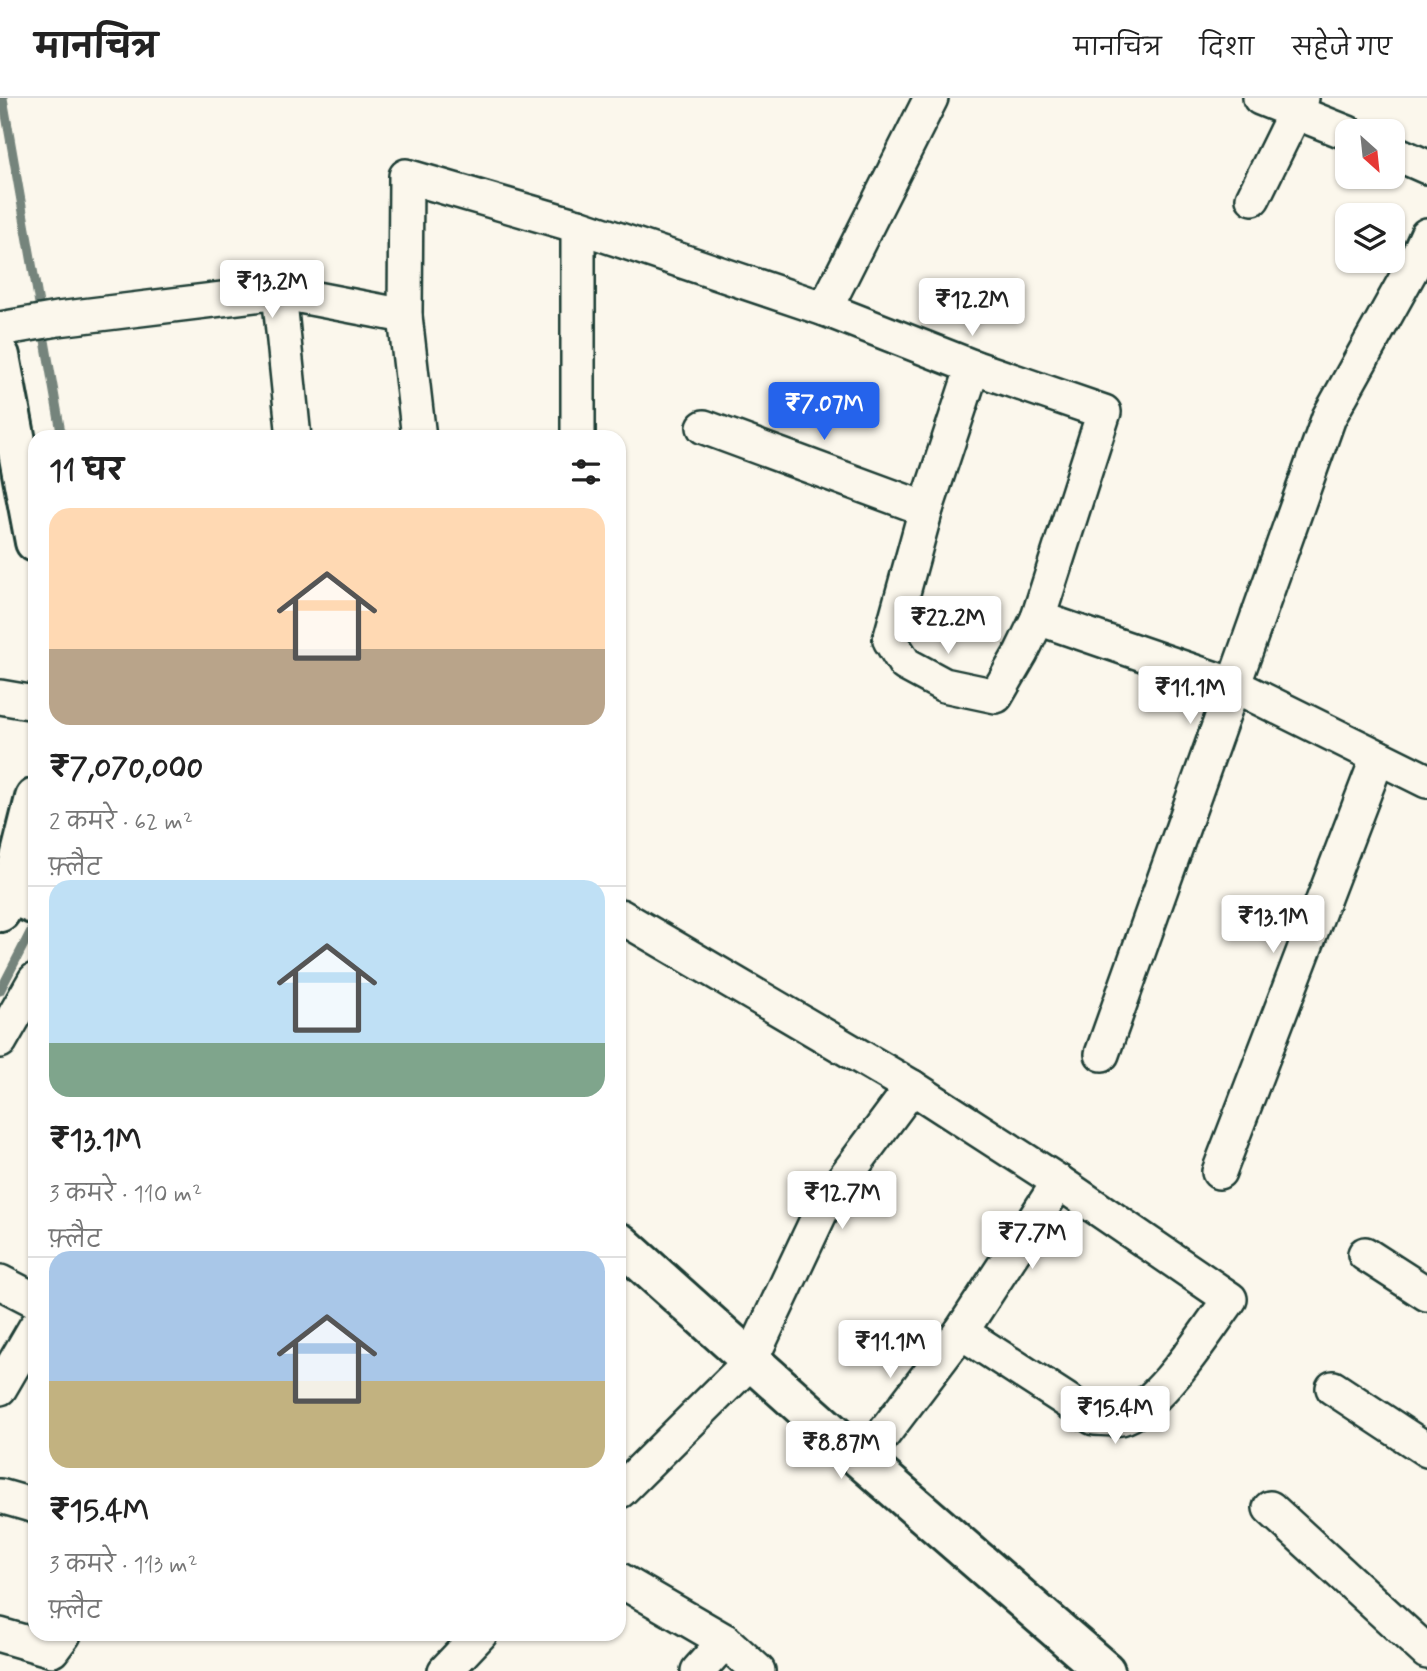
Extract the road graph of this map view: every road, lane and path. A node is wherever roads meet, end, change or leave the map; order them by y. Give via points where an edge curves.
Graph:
1 (931, 98) edge
2 (1260, 98) edge
3 (1299, 105) edge
4 (1335, 126) edge
5 (1405, 157) edge
6 (1427, 167) edge
7 (1253, 198) dead end
8 (578, 226) junction
9 (1427, 235) edge
10 (279, 292) junction
11 (825, 309) junction
12 (405, 316) junction
13 (6, 337) edge
14 (973, 367) junction
15 (704, 427) dead end
16 (293, 430) edge
17 (418, 430) edge
18 (578, 430) edge
19 (28, 493) edge
20 (926, 509) junction
21 (1038, 618) junction
22 (1233, 685) junction
23 (0, 697) edge
24 (28, 702) edge
25 (1378, 757) junction
26 (1427, 781) edge
27 (28, 841) edge
28 (18, 903) edge
29 (626, 920) edge
30 (28, 992) edge
31 (0, 1041) edge
32 (1102, 1054) dead end
33 (912, 1087) junction
34 (1219, 1172) dead end
35 (1059, 1182) junction
36 (626, 1248) edge
37 (1365, 1254) dead end
38 (0, 1282) edge
39 (1427, 1294) edge
40 (28, 1296) edge
41 (961, 1332) junction
42 (28, 1340) edge
43 (750, 1362) junction
44 (0, 1388) edge
45 (1333, 1388) dead end
46 (1427, 1450) edge
47 (863, 1461) junction
48 (626, 1486) edge
49 (0, 1496) edge
50 (28, 1504) edge
51 (1270, 1507) dead end
52 (626, 1584) edge
53 (0, 1635) edge
54 (59, 1641) edge
55 (473, 1641) edge
56 (725, 1642) junction
57 (1427, 1651) edge
58 (445, 1671) edge
59 (698, 1671) edge
60 (758, 1671) edge
61 (1105, 1671) edge

1 - 11 street
2 - 3 street
3 - 4 street
3 - 7 street
5 - 6 street
8 - 11 street
8 - 12 street via 406,176
8 - 18 street
9 - 22 street via 1329,417
10 - 12 street
10 - 13 street via 58,319
10 - 16 street
11 - 14 street
12 - 17 street
13 - 19 main road
14 - 20 street
14 - 21 street via 1104,412
15 - 20 street
20 - 21 street via 890,640 905,664 944,685 996,696
21 - 22 street
22 - 25 street
22 - 32 street
23 - 24 street
25 - 26 street
25 - 34 street
27 - 28 main road
29 - 33 street
30 - 31 street
33 - 35 street
33 - 43 street via 824,1205
35 - 41 street
35 - 41 street via 1230,1299 1164,1388 1137,1411 1119,1419 1094,1418
36 - 43 main road
37 - 39 street
38 - 40 street
41 - 47 street
42 - 44 street
43 - 47 main road
43 - 48 street
45 - 46 street
47 - 61 main road
49 - 50 street
51 - 57 street
52 - 56 street
53 - 54 street via 52,1650
55 - 58 street
56 - 59 street
56 - 60 street

